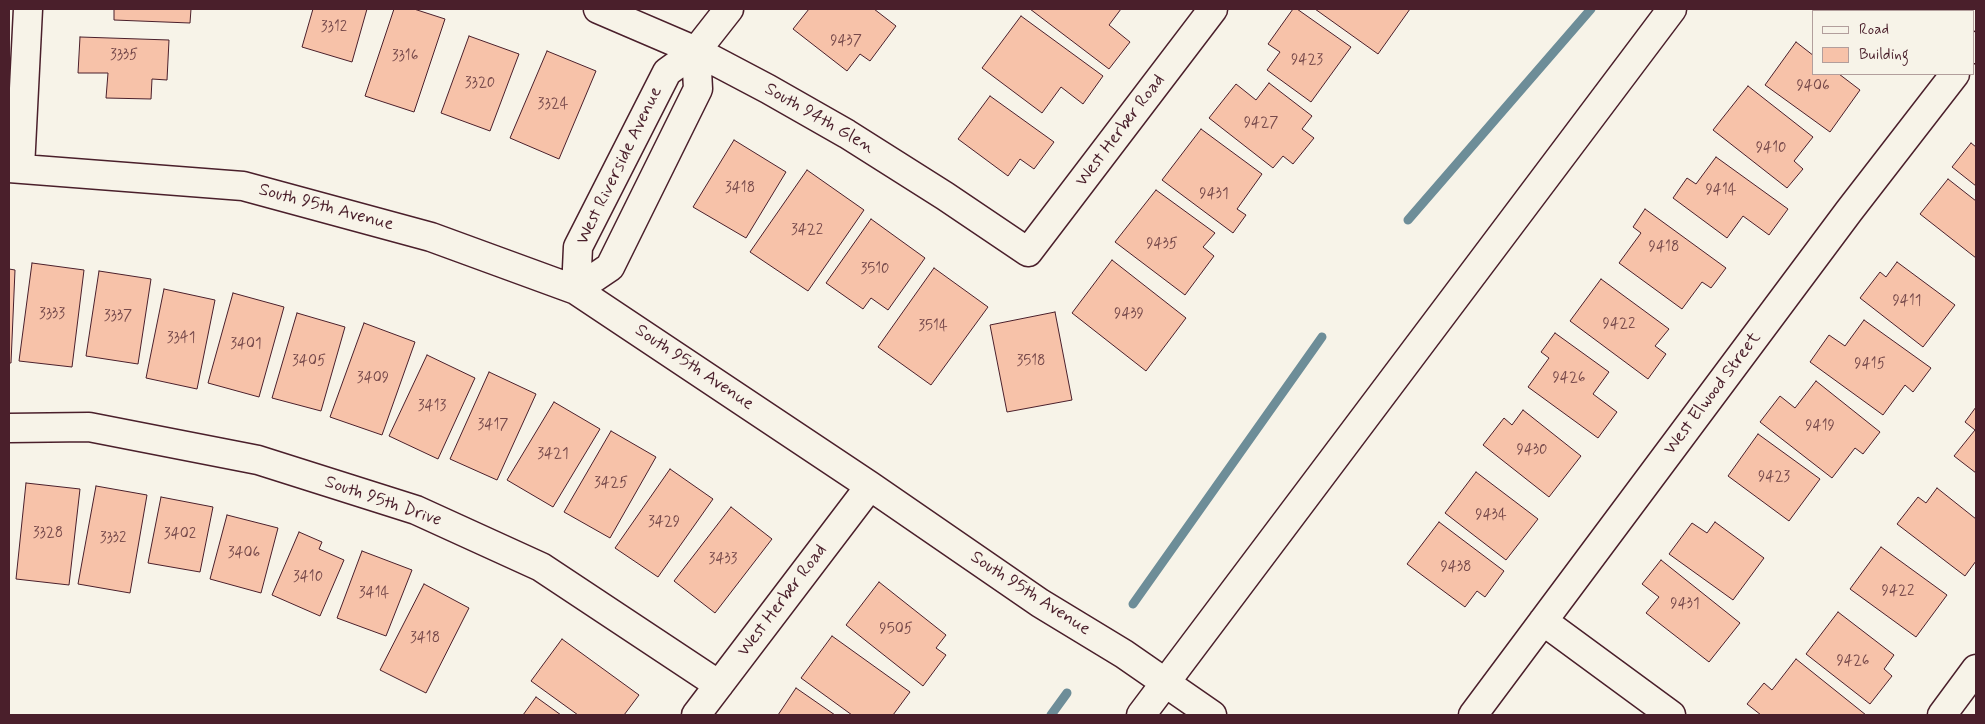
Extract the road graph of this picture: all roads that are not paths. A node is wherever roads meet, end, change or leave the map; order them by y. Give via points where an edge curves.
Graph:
1 (28, 9) edge
2 (598, 9) edge
3 (729, 9) edge
4 (1213, 9) edge
5 (1672, 9) edge
6 (696, 51) junction
7 (1954, 75) edge
8 (15, 168) edge
9 (1028, 252) joint
10 (576, 290) junction
11 (9, 428) edge
12 (870, 486) junction
13 (1543, 621) junction
14 (1976, 669) edge
15 (1166, 682) junction
16 (719, 685) junction
17 (696, 715) edge
18 (1141, 715) edge
19 (1212, 715) edge
20 (1473, 715) edge
21 (1671, 715) edge
22 (1942, 715) edge

1 - 8 street
2 - 6 street, South 94th Glen
3 - 6 street, West Riverside Avenue
4 - 9 street, West Herber Road
5 - 15 street
6 - 9 street, South 94th Glen via 847,134
6 - 10 street, West Riverside Avenue via 667,72 578,247
6 - 10 street, West Riverside Avenue via 698,89 610,266
7 - 13 street, West Elwood Street
8 - 10 street, South 95th Avenue via 243,186 432,237
10 - 12 street, South 95th Avenue
11 - 16 street, South 95th Drive via 89,427 258,460 416,510 540,567
12 - 15 street, South 95th Avenue via 1040,603
12 - 16 street, West Herber Road
13 - 20 street, West Elwood Street
13 - 21 street
14 - 22 street
15 - 18 street
15 - 19 street, South 95th Avenue
16 - 17 street, West Herber Road

